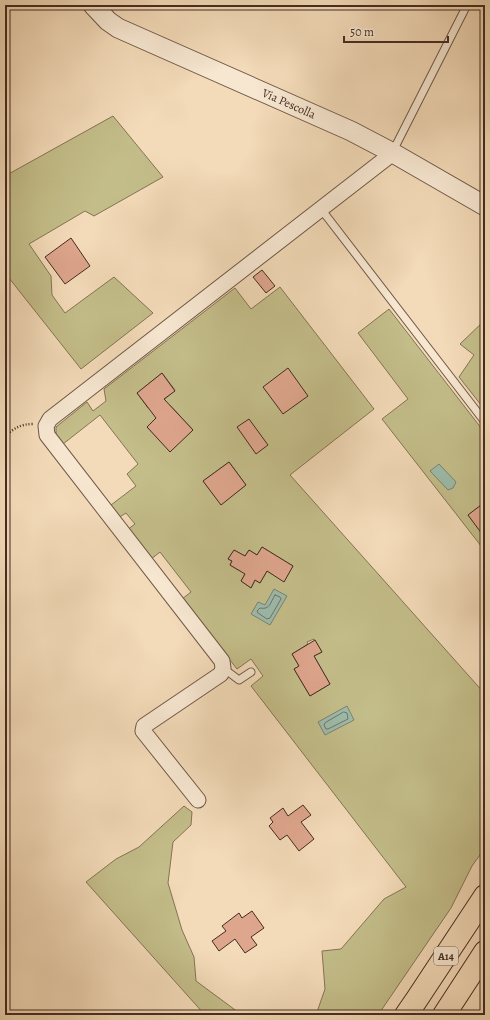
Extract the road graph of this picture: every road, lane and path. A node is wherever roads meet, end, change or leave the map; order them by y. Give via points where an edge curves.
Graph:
1 (93, 5) edge
2 (467, 5) edge
3 (393, 153) junction
4 (485, 206) edge
5 (321, 209) junction
6 (485, 422) edge
7 (46, 426) junction
8 (5, 436) edge
9 (223, 668) junction
10 (251, 672) dead end
11 (198, 800) dead end
12 (485, 896) edge
13 (485, 952) edge
14 (406, 1015) edge
15 (444, 1015) edge

1 - 3 street, Via Pescolla via 108,22 118,28 351,131
2 - 3 lane
3 - 4 street, Via Pescolla
3 - 5 street
5 - 6 lane
5 - 7 street via 50,419
7 - 8 path via 24,424
7 - 9 street via 47,435 222,661
9 - 10 lane via 239,680
9 - 11 street via 221,674 144,726 143,731
12 - 14 highway, A14
13 - 15 highway, A14

